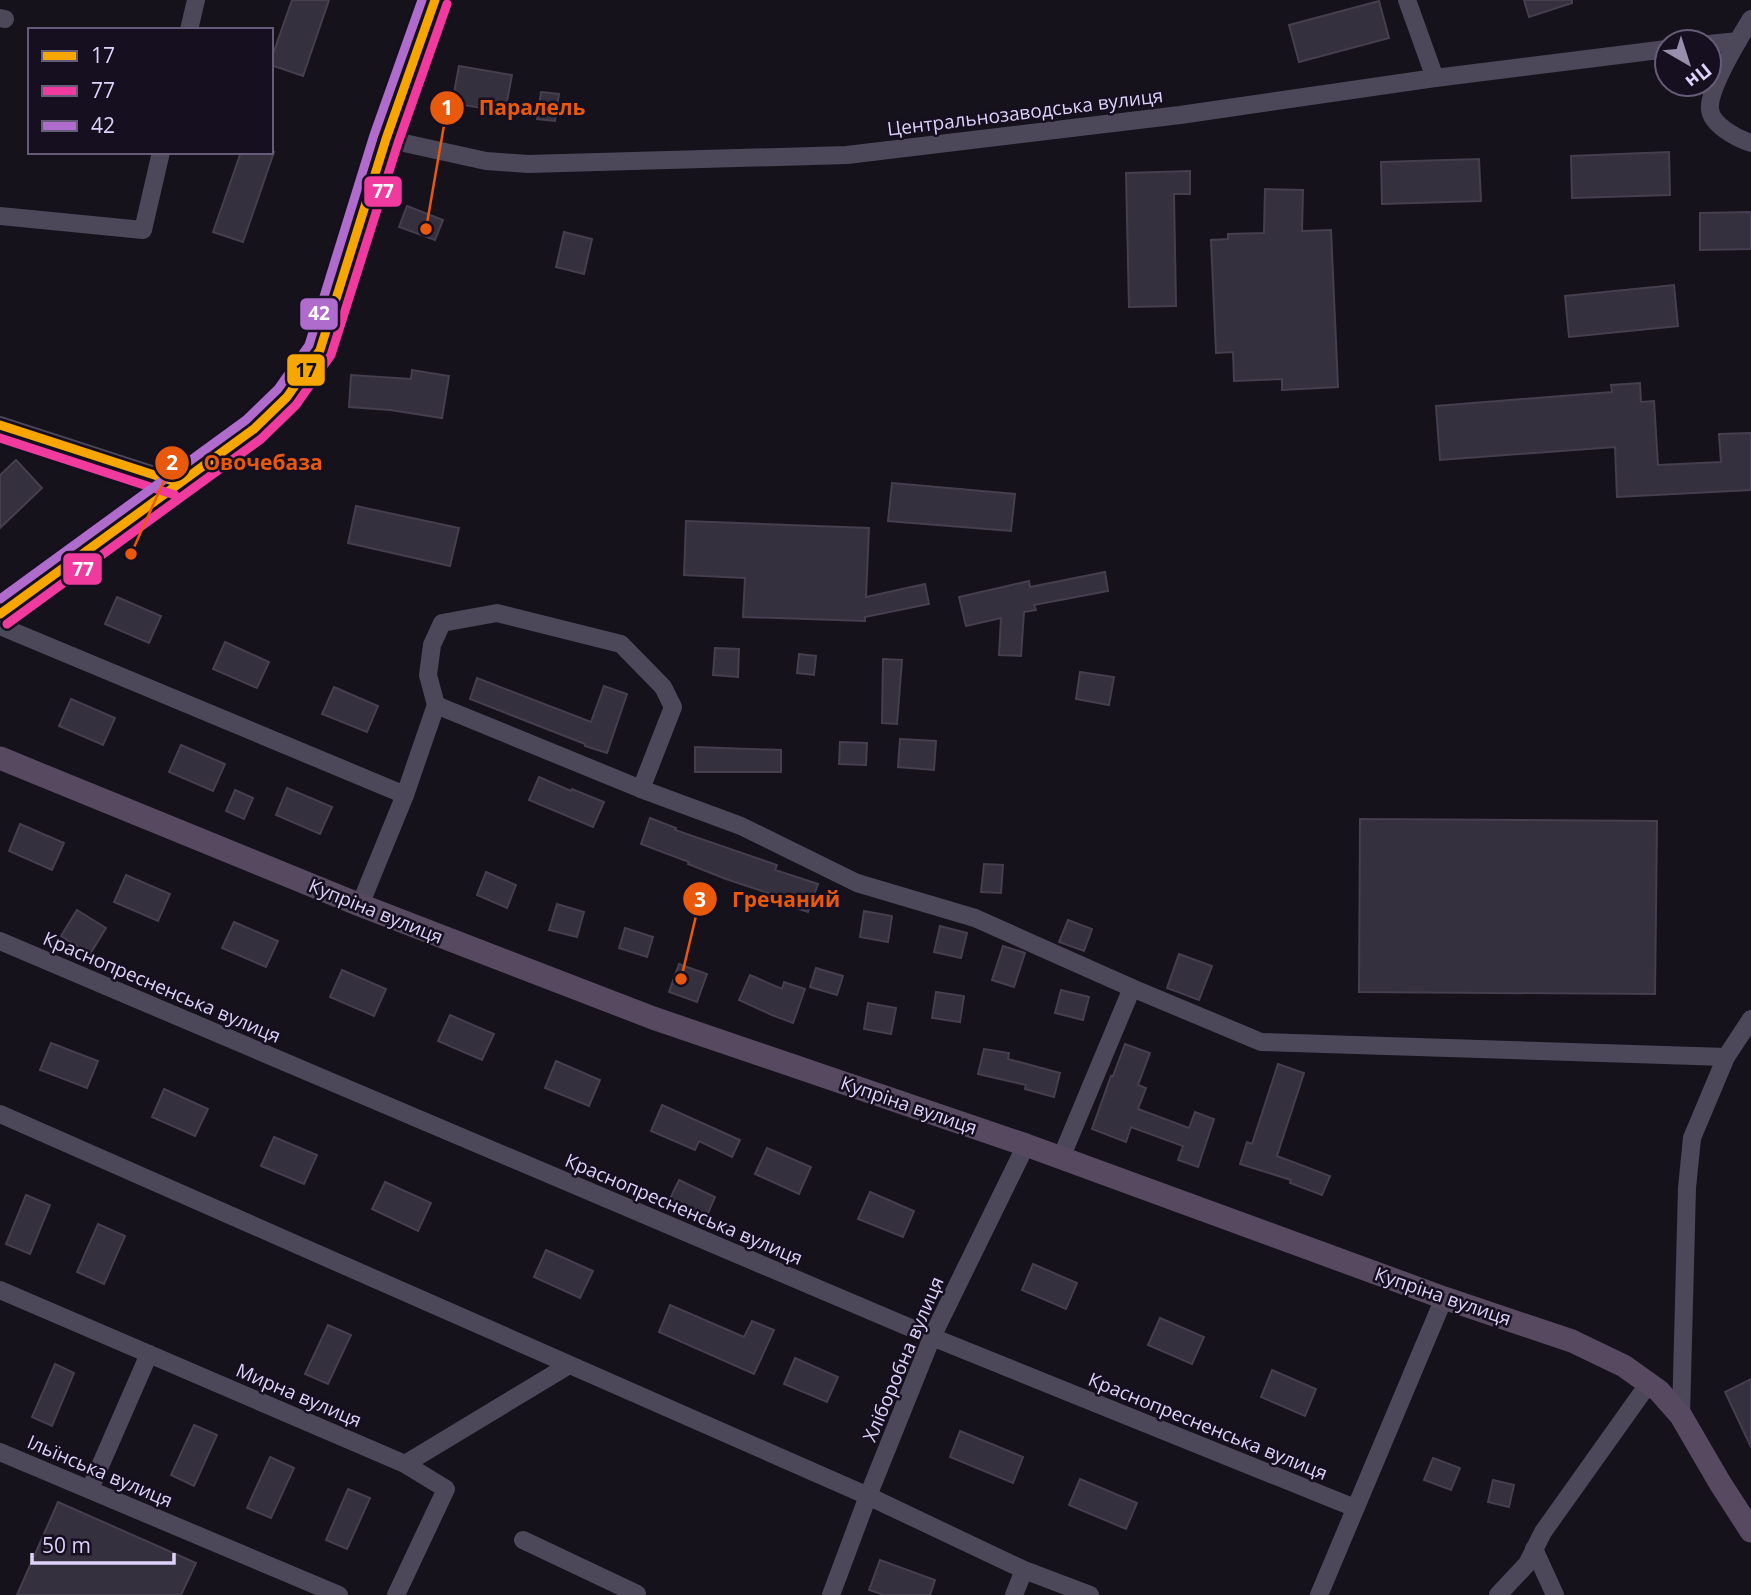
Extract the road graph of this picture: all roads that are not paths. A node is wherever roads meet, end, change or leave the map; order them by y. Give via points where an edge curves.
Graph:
1 (195, 0) edge
2 (435, 0) edge
3 (1407, 0) edge
4 (1751, 19) edge
5 (189, 28) edge
6 (1738, 41) junction
7 (1723, 43) edge
8 (1653, 52) edge
9 (1435, 78) junction
10 (386, 139) junction
11 (1751, 143) edge
12 (160, 154) edge
13 (0, 216) edge
14 (0, 425) edge
15 (179, 483) junction
16 (0, 614) edge
17 (0, 626) edge
18 (436, 705) junction
19 (0, 758) edge
20 (641, 789) junction
21 (405, 795) junction
22 (360, 905) junction
23 (0, 942) edge
24 (1132, 988) junction
25 (1751, 1018) edge
26 (1726, 1058) junction
27 (0, 1114) edge
28 (1026, 1145) junction
29 (1061, 1158) junction
30 (0, 1290) edge
31 (1444, 1298) junction
32 (932, 1337) junction
33 (149, 1354) junction
34 (569, 1365) junction
35 (1649, 1383) junction
36 (1681, 1416) junction
37 (0, 1452) edge
38 (405, 1464) junction
39 (90, 1489) junction
40 (868, 1496) junction
41 (1355, 1508) junction
42 (1751, 1531) edge
43 (523, 1540) dead end
44 (1534, 1549) junction
45 (1024, 1570) junction
46 (339, 1595) edge
47 (396, 1595) edge
48 (636, 1595) edge
49 (831, 1595) edge
50 (1014, 1595) edge
51 (1090, 1595) edge
52 (1319, 1595) edge
53 (1499, 1595) edge
54 (1555, 1595) edge

1 - 5 street
2 - 10 main road
3 - 9 street
4 - 6 street
6 - 7 street
6 - 11 street via 1714,90 1710,110 1722,127
8 - 9 street, Центральнозаводська вулиця
9 - 10 street, Центральнозаводська вулиця via 1180,115 846,155 527,164 486,161
10 - 15 main road via 320,350 287,397 254,429
12 - 13 street via 143,230
14 - 15 street
15 - 16 main road
17 - 21 street
18 - 20 street
18 - 20 street via 428,675 432,645 442,624 497,613 621,644 663,687 673,707
18 - 21 street
19 - 22 main road, Купріна вулиця
20 - 24 street via 741,826 857,883 975,918
21 - 22 street
22 - 28 main road, Купріна вулиця via 653,1018
23 - 32 street, Краснопресненська вулиця
24 - 26 street via 1261,1042
24 - 29 street
25 - 26 street
26 - 36 street via 1692,1138 1686,1188
27 - 34 street
28 - 29 main road, Купріна вулиця
28 - 32 street, Хліборобна вулиця
29 - 31 main road, Купріна вулиця
30 - 33 street, Мирна вулиця
31 - 35 main road, Купріна вулиця via 1572,1341
31 - 41 street
32 - 40 street, Хліборобна вулиця
32 - 41 street, Краснопресненська вулиця
33 - 38 street, Мирна вулиця
33 - 39 street
34 - 38 street
34 - 40 street
35 - 36 main road, Купріна вулиця
35 - 44 street
36 - 42 main road, Купріна вулиця
37 - 39 street, Ільїнська вулиця
38 - 47 street, Мирна вулиця via 446,1489
39 - 46 street, Ільїнська вулиця
40 - 45 street
40 - 49 street, Хліборобна вулиця
41 - 52 street
43 - 48 street
44 - 53 street via 1527,1564
44 - 54 street
45 - 50 street
45 - 51 street

